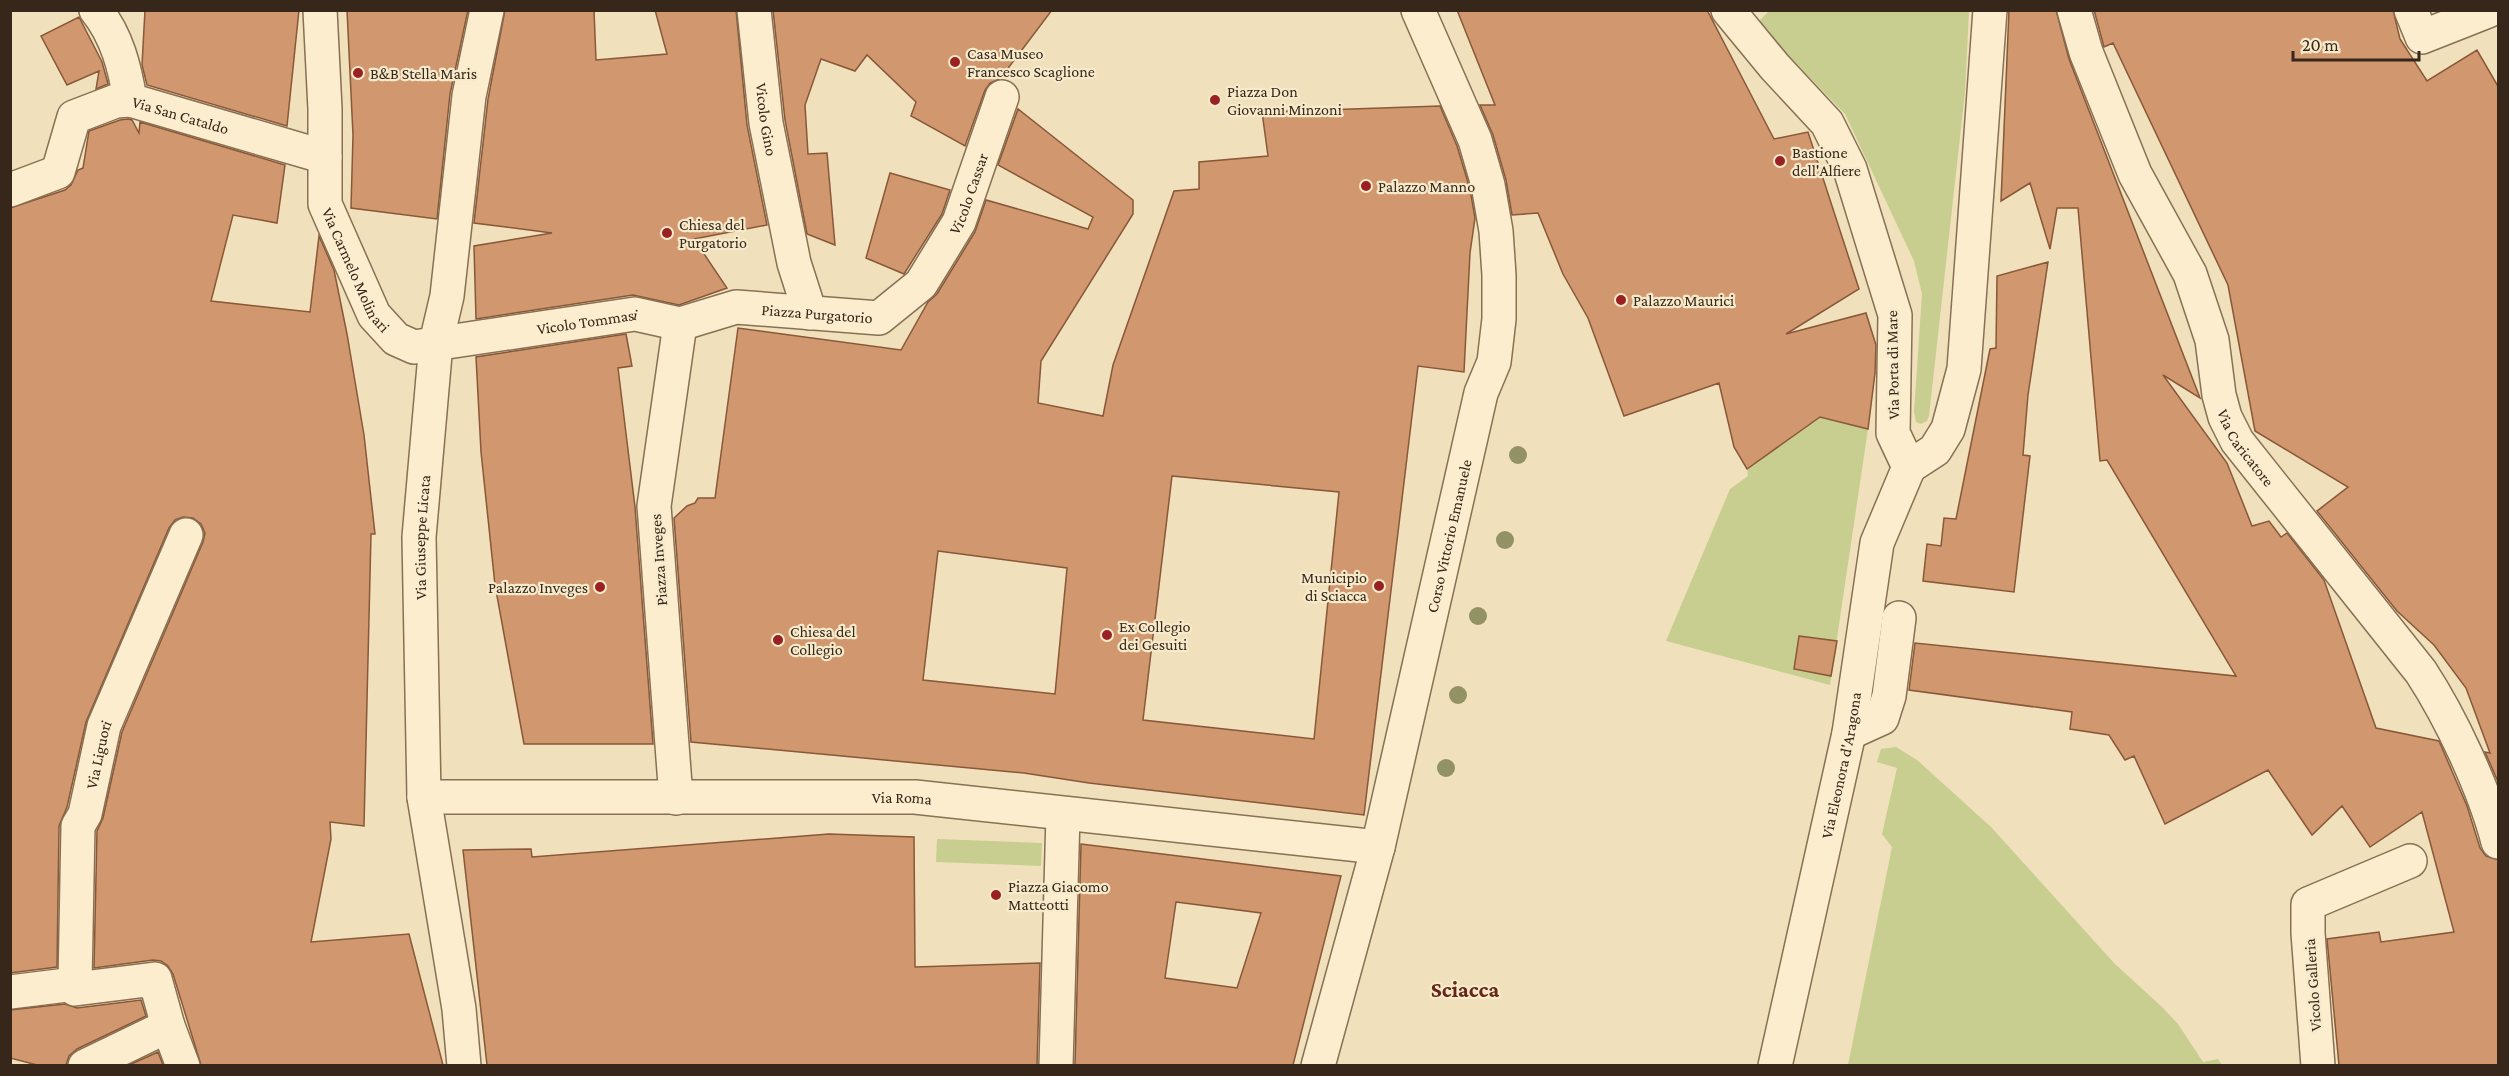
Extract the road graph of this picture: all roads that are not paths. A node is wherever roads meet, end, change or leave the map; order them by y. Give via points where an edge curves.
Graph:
1 (96, 10) edge
2 (320, 10) edge
3 (487, 10) edge
4 (754, 10) edge
5 (1418, 10) edge
6 (1728, 10) edge
7 (1990, 10) edge
8 (2074, 10) edge
9 (2411, 10) edge
10 (2488, 11) edge
11 (2499, 32) edge
12 (1002, 97) dead end
13 (130, 100) junction
14 (325, 157) junction
15 (17, 188) edge
16 (921, 284) joint
17 (736, 307) joint
18 (810, 313) junction
19 (680, 324) junction
20 (436, 343) junction
21 (1908, 467) junction
22 (186, 535) dead end
23 (1899, 618) dead end
24 (1849, 733) junction
25 (424, 797) junction
26 (676, 798) junction
27 (1063, 815) junction
28 (2499, 842) edge
29 (1378, 848) junction
30 (2410, 861) dead end
31 (75, 987) junction
32 (10, 992) edge
33 (168, 1026) junction
34 (85, 1065) edge
35 (183, 1065) edge
36 (464, 1065) edge
37 (1056, 1065) edge
38 (1318, 1065) edge
39 (1775, 1065) edge
40 (2318, 1065) edge

1 - 13 street, Via San Cataldo via 116,43
2 - 14 street, Via Carmelo Molinari
3 - 20 street, Via Giuseppe Licata via 469,96 447,296
4 - 18 street, Vicolo Gino via 766,123 794,263
5 - 29 street, Corso Vittorio Emanuele via 1475,140 1488,185 1498,253 1499,319 1494,362 1481,393
6 - 21 street, Via Porta di Mare via 1827,123 1850,169 1895,315 1893,433
7 - 21 street via 1964,369 1948,429 1935,450
8 - 28 street, Via Caricatore via 2086,52 2135,174 2190,274 2212,340 2225,417 2237,441 2438,698
9 - 10 street via 2422,37
10 - 11 street
12 - 16 street, Vicolo Cassar via 959,222
13 - 14 street, Via San Cataldo
13 - 15 street via 116,100 74,117 58,172
14 - 20 street, Via Carmelo Molinari via 326,204 374,315 396,339 414,347
16 - 18 street, Piazza Purgatorio via 879,318
17 - 18 street, Piazza Purgatorio
17 - 19 street, Vicolo Tommasi
19 - 20 street, Vicolo Tommasi via 635,314
19 - 26 street, Piazza Inveges via 654,506
20 - 25 street, Via Giuseppe Licata via 419,537
21 - 24 street, Via Eleonora d'Aragona via 1877,543
22 - 31 street, Via Liguori via 104,726 85,814 78,826
23 - 24 street via 1889,696 1882,718
24 - 39 street, Via Eleonora d'Aragona
25 - 26 street, Via Roma
25 - 36 street, Via Giuseppe Licata via 459,1009
26 - 27 street, Via Roma via 915,797
27 - 29 street, Via Roma
27 - 37 street
29 - 38 street, Corso Vittorio Emanuele
30 - 40 street, Vicolo Galleria via 2308,904
31 - 32 street
31 - 33 street via 155,978
33 - 34 street
33 - 35 street

